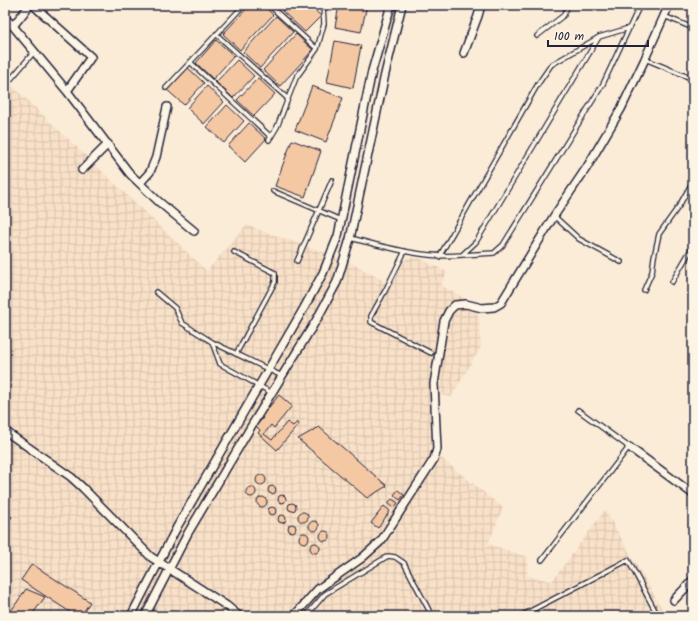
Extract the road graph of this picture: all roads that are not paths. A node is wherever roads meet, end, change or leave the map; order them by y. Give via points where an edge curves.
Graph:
1 (32, 5) edge
2 (244, 5) edge
3 (269, 5) edge
4 (323, 5) edge
5 (390, 5) edge
6 (402, 5) edge
7 (481, 5) edge
8 (568, 5) edge
9 (640, 5) edge
10 (669, 5) edge
11 (664, 16) junction
12 (5, 18) edge
13 (13, 26) junction
14 (629, 28) junction
15 (693, 28) edge
16 (216, 34) junction
17 (537, 36) dead end
18 (599, 37) junction
19 (317, 49) junction
20 (34, 52) junction
21 (464, 54) dead end
22 (645, 60) junction
23 (190, 62) junction
24 (693, 72) edge
25 (692, 79) edge
26 (5, 86) edge
27 (166, 88) dead end
28 (67, 91) junction
29 (287, 98) junction
30 (167, 107) dead end
31 (108, 144) junction
32 (82, 170) dead end
33 (332, 180) dead end
34 (693, 181) edge
35 (140, 183) junction
36 (273, 191) dead end
37 (319, 211) junction
38 (554, 216) junction
39 (341, 220) junction
40 (194, 231) dead end
41 (350, 238) junction
42 (693, 246) edge
43 (405, 251) junction
44 (234, 252) dead end
45 (462, 255) junction
46 (439, 257) junction
47 (297, 261) dead end
48 (621, 262) dead end
49 (672, 282) dead end
50 (644, 290) dead end
51 (156, 292) dead end
52 (212, 342) junction
53 (431, 353) dead end
54 (236, 354) junction
55 (268, 370) junction
56 (282, 376) junction
57 (259, 386) junction
58 (272, 393) junction
59 (578, 410) dead end
60 (5, 431) edge
61 (628, 447) junction
62 (692, 492) edge
63 (542, 560) dead end
64 (159, 562) junction
65 (169, 569) junction
66 (693, 580) edge
67 (674, 600) dead end
68 (131, 616) edge
69 (145, 616) edge
70 (240, 616) edge
71 (294, 616) edge
72 (306, 616) edge
73 (432, 616) edge
74 (522, 616) edge
75 (658, 616) edge

1 - 13 street
1 - 28 street via 91,57
2 - 16 lane
3 - 19 lane
4 - 19 lane via 324,24
5 - 39 street via 372,71
6 - 41 street
7 - 21 street
8 - 17 lane via 564,15
9 - 14 lane
10 - 11 street
11 - 15 lane
11 - 22 street
12 - 13 street
13 - 20 street
14 - 18 lane
14 - 45 lane via 603,84 503,245 494,253
16 - 23 lane
16 - 29 lane
18 - 45 lane via 476,242
18 - 46 lane via 551,65
19 - 29 lane via 296,78
20 - 26 lane
20 - 28 street
22 - 25 lane
22 - 38 street via 621,109
23 - 27 lane
23 - 29 lane via 270,139
24 - 25 lane
28 - 31 street
30 - 35 street via 156,157 150,172
31 - 32 street
31 - 35 street via 130,174
33 - 37 lane
34 - 50 lane via 659,234 652,272
35 - 40 street
36 - 37 lane
37 - 39 lane
37 - 47 lane
38 - 48 lane via 579,239
38 - 71 street via 501,303 494,307 482,308 466,304 455,305 449,311 444,321 434,384 437,450 434,459 381,541 362,558 318,589
39 - 55 street via 338,236 323,273
41 - 43 lane
41 - 56 street via 337,282 318,319
42 - 49 lane
43 - 46 lane
43 - 53 lane via 370,321
44 - 54 lane via 275,273 276,278
45 - 46 lane
51 - 52 lane via 176,308 182,323
52 - 54 lane
52 - 57 lane via 220,364
54 - 55 lane
55 - 56 lane
55 - 57 street
56 - 58 street
57 - 58 lane
57 - 64 street
58 - 65 street
59 - 61 lane
60 - 64 street via 84,488 151,557
61 - 62 street
61 - 63 lane
64 - 65 street
64 - 68 street
65 - 69 street
65 - 70 street
66 - 67 street
72 - 73 lane via 325,594 388,556 404,563
74 - 75 lane via 628,560

